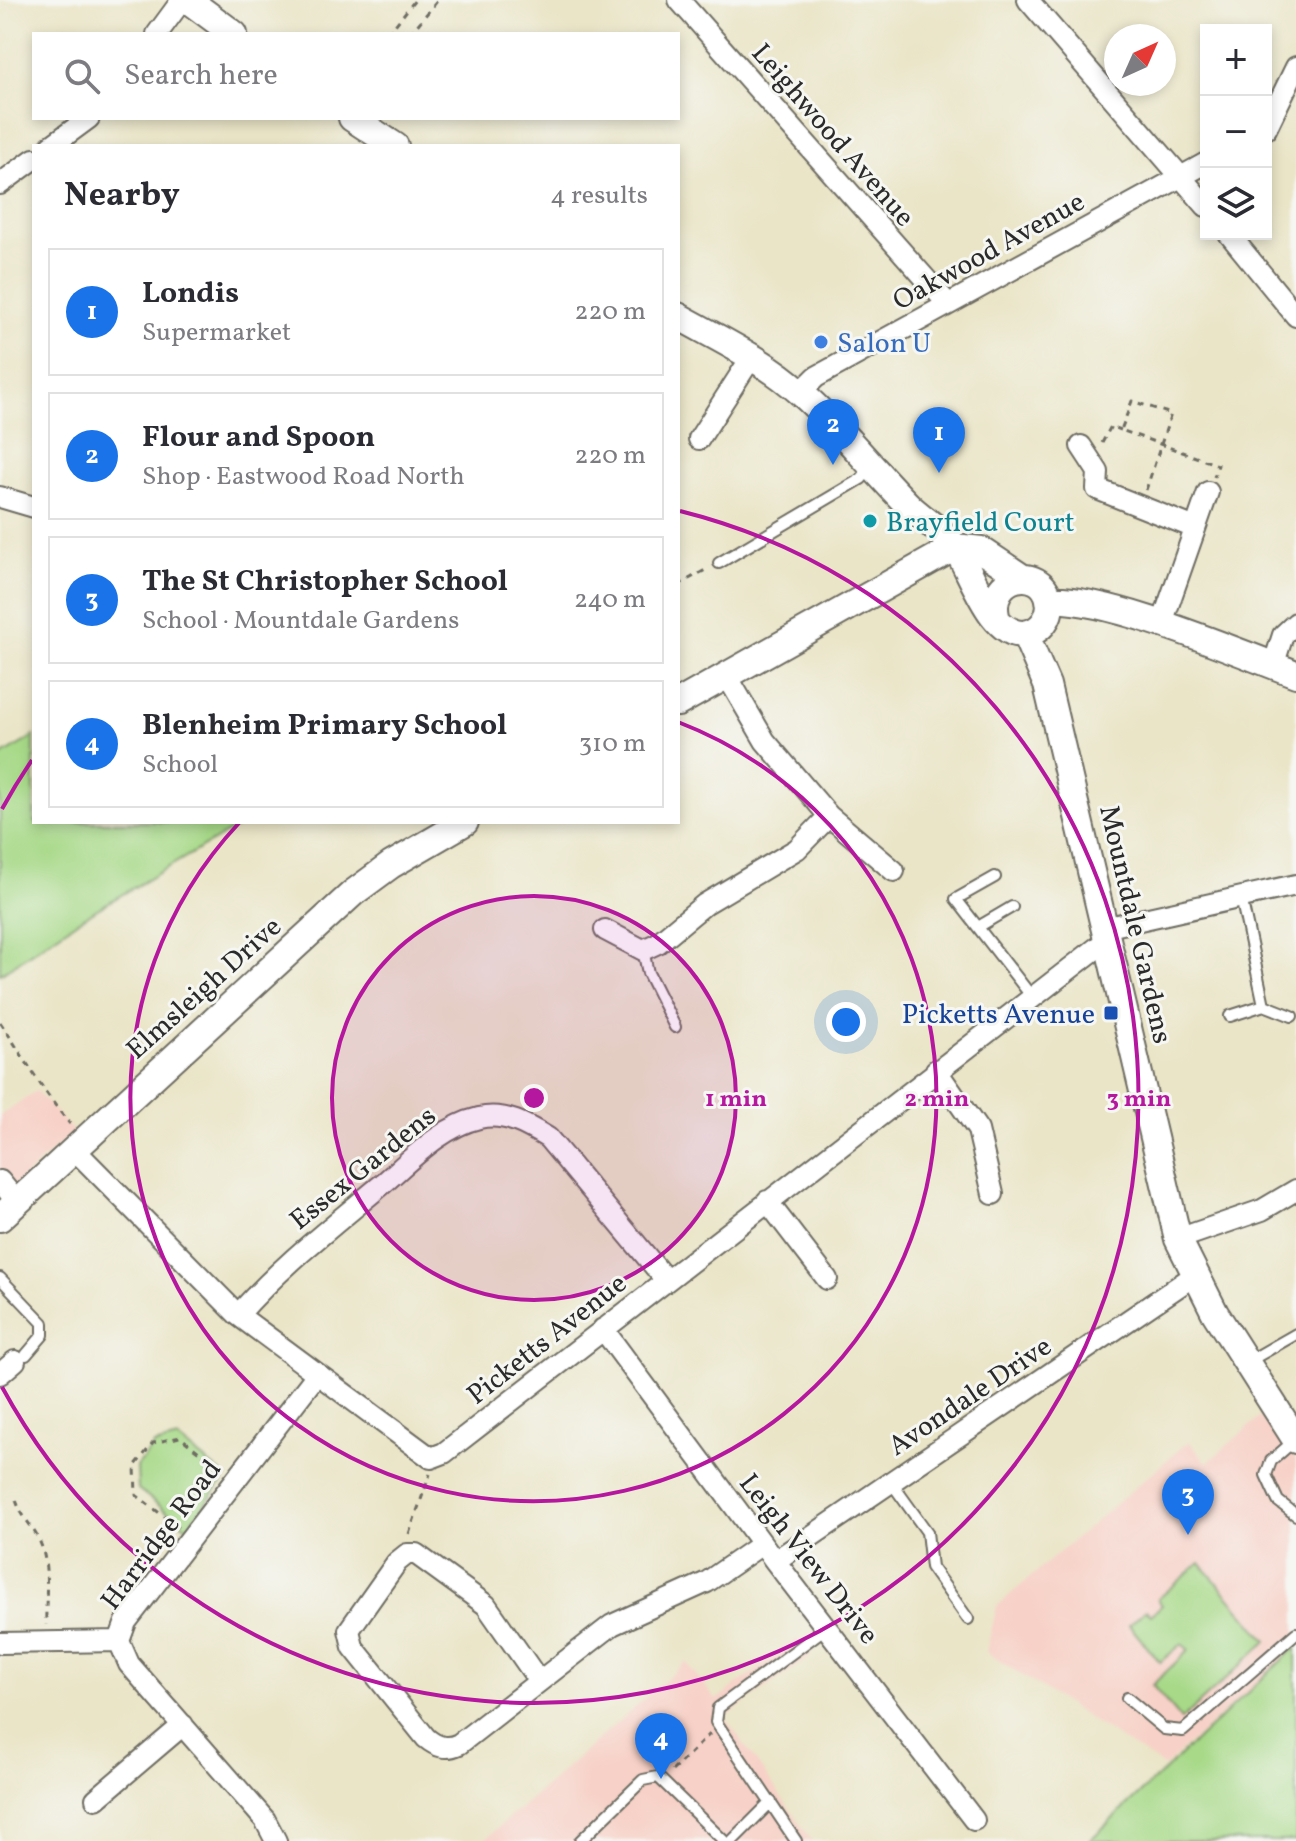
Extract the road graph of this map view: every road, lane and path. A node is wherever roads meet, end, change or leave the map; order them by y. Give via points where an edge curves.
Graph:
1 (185, 0) edge
2 (415, 0) edge
3 (438, 0) edge
4 (679, 0) edge
5 (1028, 0) edge
6 (159, 32) edge
7 (231, 32) edge
8 (390, 32) edge
9 (412, 32) edge
10 (1293, 77) edge
11 (1272, 117) edge
12 (86, 120) edge
13 (54, 144) edge
14 (32, 160) edge
15 (1200, 166) edge
16 (1181, 175) junction
17 (0, 184) edge
18 (1200, 199) edge
19 (1234, 240) edge
20 (948, 304) junction
21 (1296, 316) edge
22 (680, 317) edge
23 (751, 358) junction
24 (801, 392) junction
25 (1121, 430) junction
26 (699, 439) dead end
27 (1161, 444) junction
28 (1084, 451) joint
29 (874, 465) junction
30 (1208, 492) joint
31 (0, 497) edge
32 (32, 506) edge
33 (1140, 506) junction
34 (1195, 528) junction
35 (955, 547) junction
36 (719, 563) joint
37 (1023, 578) junction
38 (680, 584) edge
39 (1049, 600) junction
40 (996, 616) junction
41 (1296, 623) edge
42 (1161, 626) junction
43 (1025, 634) junction
44 (1285, 670) edge
45 (727, 676) junction
46 (680, 702) edge
47 (829, 816) junction
48 (462, 824) edge
49 (894, 871) dead end
50 (995, 877) dead end
51 (1296, 885) edge
52 (1241, 897) junction
53 (1012, 907) dead end
54 (978, 927) junction
55 (605, 930) dead end
56 (1106, 934) junction
57 (643, 950) junction
58 (1032, 997) junction
59 (1264, 1005) junction
60 (1230, 1016) dead end
61 (1292, 1016) dead end
62 (0, 1022) edge
63 (675, 1027) dead end
64 (936, 1070) junction
65 (78, 1144) junction
66 (0, 1181) edge
67 (1296, 1190) edge
68 (993, 1194) dead end
69 (767, 1201) junction
70 (8, 1210) edge
71 (1178, 1239) junction
72 (1195, 1275) junction
73 (0, 1278) edge
74 (827, 1279) dead end
75 (666, 1280) junction
76 (238, 1315) junction
77 (603, 1329) junction
78 (1296, 1334) edge
79 (13, 1363) edge
80 (1246, 1364) junction
81 (317, 1374) junction
82 (1294, 1431) edge
83 (431, 1458) junction
84 (235, 1480) junction
85 (891, 1482) junction
86 (16, 1500) dead end
87 (1296, 1515) edge
88 (190, 1537) junction
89 (762, 1544) junction
90 (407, 1554) junction
91 (775, 1561) junction
92 (968, 1619) dead end
93 (828, 1627) junction
94 (1296, 1633) edge
95 (119, 1641) junction
96 (47, 1642) junction
97 (0, 1643) edge
98 (539, 1681) junction
99 (1127, 1698) dead end
100 (183, 1725) junction
101 (96, 1799) dead end
102 (771, 1802) junction
103 (974, 1820) dead end
104 (276, 1841) edge
105 (580, 1841) edge
106 (724, 1841) edge
107 (732, 1841) edge
108 (796, 1841) edge

1 - 6 street
1 - 7 street
2 - 8 path
3 - 9 path
4 - 20 street, Leighwood Avenue
5 - 16 street
10 - 11 street
12 - 13 street
14 - 17 street
15 - 16 street, Oakwood Avenue
16 - 18 street
16 - 20 street, Oakwood Avenue
19 - 21 street
20 - 24 street, Oakwood Avenue via 816,377
22 - 23 street
23 - 24 street
23 - 26 street
24 - 29 street
25 - 27 path
25 - 27 path via 1132,401 1171,414
25 - 28 path via 1111,426 1101,446
27 - 30 path via 1218,465
27 - 33 path
28 - 33 street via 1098,472 1097,489
29 - 35 street
29 - 36 lane via 861,479
30 - 34 street
31 - 32 street
33 - 34 street
34 - 42 street
35 - 37 street via 981,550
35 - 40 street
35 - 45 street
36 - 38 path
37 - 39 street via 1040,585
37 - 40 street via 999,589
39 - 42 street via 1071,599
39 - 43 street via 1047,618
40 - 43 street via 1008,630
41 - 44 street via 1283,635
42 - 44 street
43 - 56 street, Mountdale Gardens via 1047,685
45 - 46 street
45 - 47 street via 765,741
47 - 49 street
47 - 57 street via 797,849 705,904
48 - 65 street, Elmsleigh Drive via 353,893
50 - 54 lane via 956,899
51 - 52 street
52 - 56 street
52 - 59 lane
53 - 54 lane
54 - 58 lane
55 - 57 street
56 - 58 street, Picketts Avenue
56 - 71 street, Mountdale Gardens
57 - 63 lane via 648,973
58 - 64 street, Picketts Avenue
59 - 60 lane
59 - 61 lane
62 - 65 path
64 - 68 street via 978,1130
64 - 69 street, Picketts Avenue
65 - 70 street, Elmsleigh Drive
65 - 76 street
66 - 70 street
67 - 71 street via 1262,1210
69 - 74 street
69 - 75 street, Picketts Avenue
71 - 72 street, Mountdale Gardens
72 - 80 street, Mountdale Gardens
72 - 85 street, Avondale Drive
73 - 79 lane via 43,1323 43,1335
75 - 76 street, Essex Gardens via 548,1138 499,1116 463,1124 433,1142 291,1260
75 - 77 street, Picketts Avenue
76 - 81 street
77 - 83 street, Picketts Avenue
77 - 89 street, Leigh View Drive
78 - 80 lane
80 - 82 street, Mountdale Gardens
81 - 83 street
81 - 84 street, Harridge Road
82 - 87 lane via 1266,1475 1278,1501
83 - 90 path
84 - 88 street, Harridge Road
84 - 88 path via 180,1437 153,1443 135,1466 136,1495
85 - 91 street, Avondale Drive
85 - 92 lane via 927,1532 931,1567
86 - 96 path via 44,1556
88 - 95 street, Harridge Road via 126,1622
89 - 91 street, Leigh View Drive
89 - 98 street via 707,1582 612,1625
90 - 98 street via 422,1557 486,1605
90 - 98 street via 352,1621 349,1639 426,1738 443,1748 459,1744
91 - 93 street, Leigh View Drive
93 - 102 lane via 718,1708 716,1722
93 - 103 street, Leigh View Drive
94 - 99 lane via 1183,1731 1164,1729
95 - 96 street
95 - 100 street, Harridge Road via 129,1664
96 - 97 street
100 - 101 street
100 - 104 street, Harridge Road via 265,1820
102 - 107 lane
102 - 108 lane
105 - 106 lane via 643,1780 658,1777

